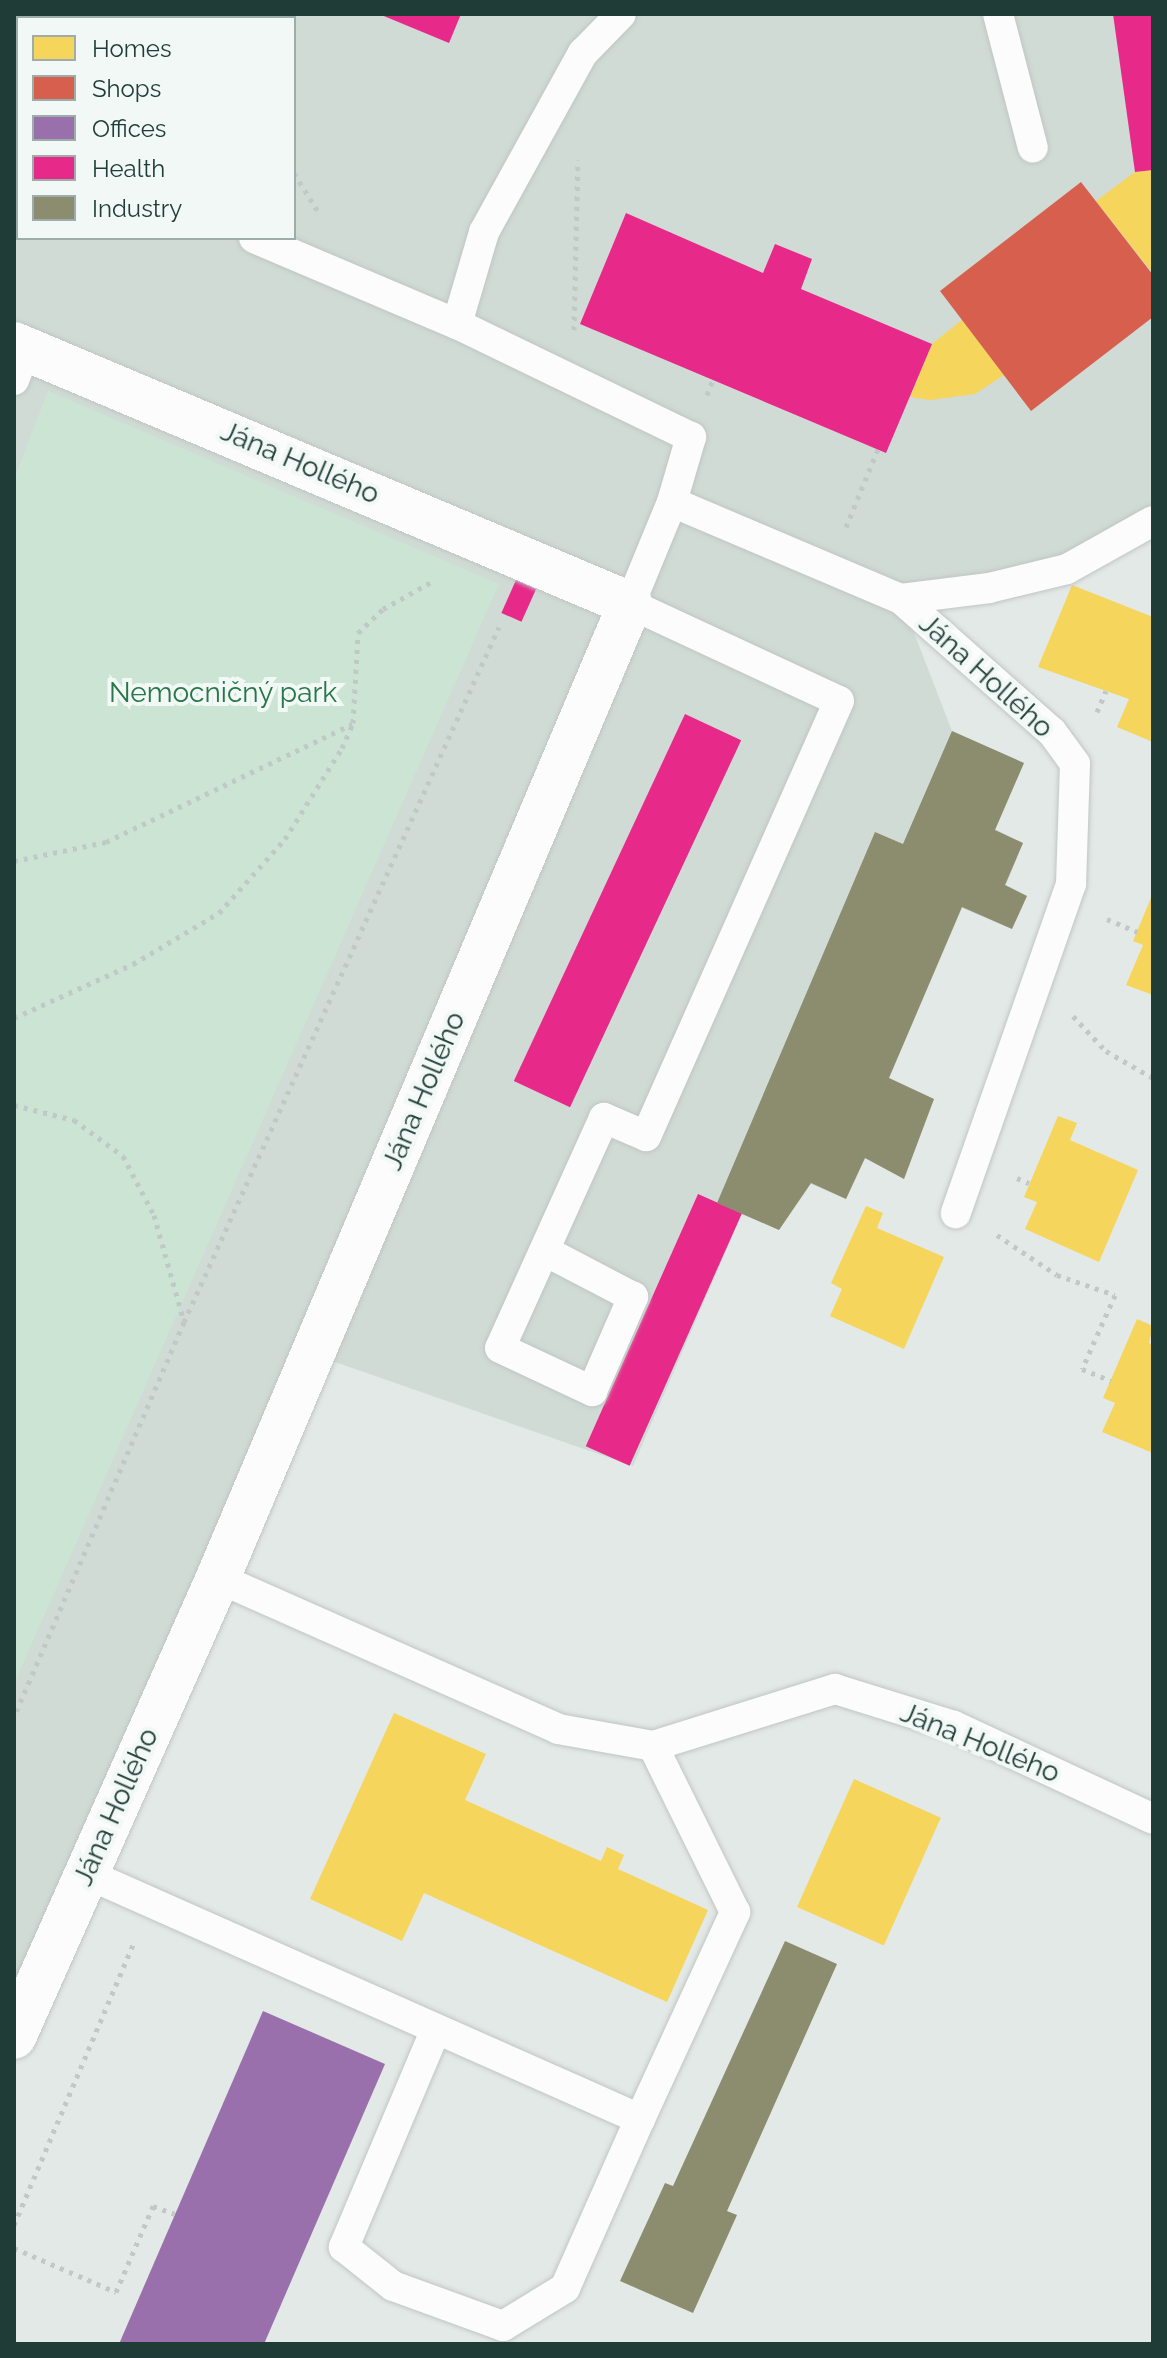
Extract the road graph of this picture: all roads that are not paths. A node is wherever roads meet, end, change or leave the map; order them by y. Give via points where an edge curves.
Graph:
1 (621, 14) edge
2 (998, 14) edge
3 (1033, 148) dead end
4 (259, 240) edge
5 (457, 324) junction
6 (18, 357) edge
7 (672, 502) junction
8 (1153, 521) edge
9 (901, 599) junction
10 (630, 604) junction
11 (959, 1204) road end
12 (545, 1251) junction
13 (218, 1578) junction
14 (653, 1746) junction
15 (1153, 1819) edge
16 (87, 1874) junction
17 (436, 2029) junction
18 (14, 2037) edge
19 (640, 2119) junction

1 - 5 lane via 583,53 484,232
2 - 3 lane
4 - 5 lane, Jána Hollého
5 - 7 lane, Jána Hollého via 691,437
6 - 10 street, Jána Hollého via 495,545
7 - 9 lane, Jána Hollého
7 - 10 lane, Jána Hollého
8 - 9 lane, Jána Hollého via 1067,569 989,588
9 - 11 lane, Jána Hollého via 1052,732 1075,764 1071,884
10 - 12 lane via 839,701 646,1136 604,1118
10 - 13 street, Jána Hollého
12 - 12 lane via 500,1348 592,1391 633,1297
13 - 14 lane, Jána Hollého via 558,1729
13 - 16 street, Jána Hollého
14 - 15 lane, Jána Hollého via 835,1689 954,1726
14 - 19 lane via 735,1912
16 - 17 lane
16 - 18 street, Jána Hollého
17 - 19 lane
17 - 19 lane via 344,2247 393,2286 503,2326 565,2288

